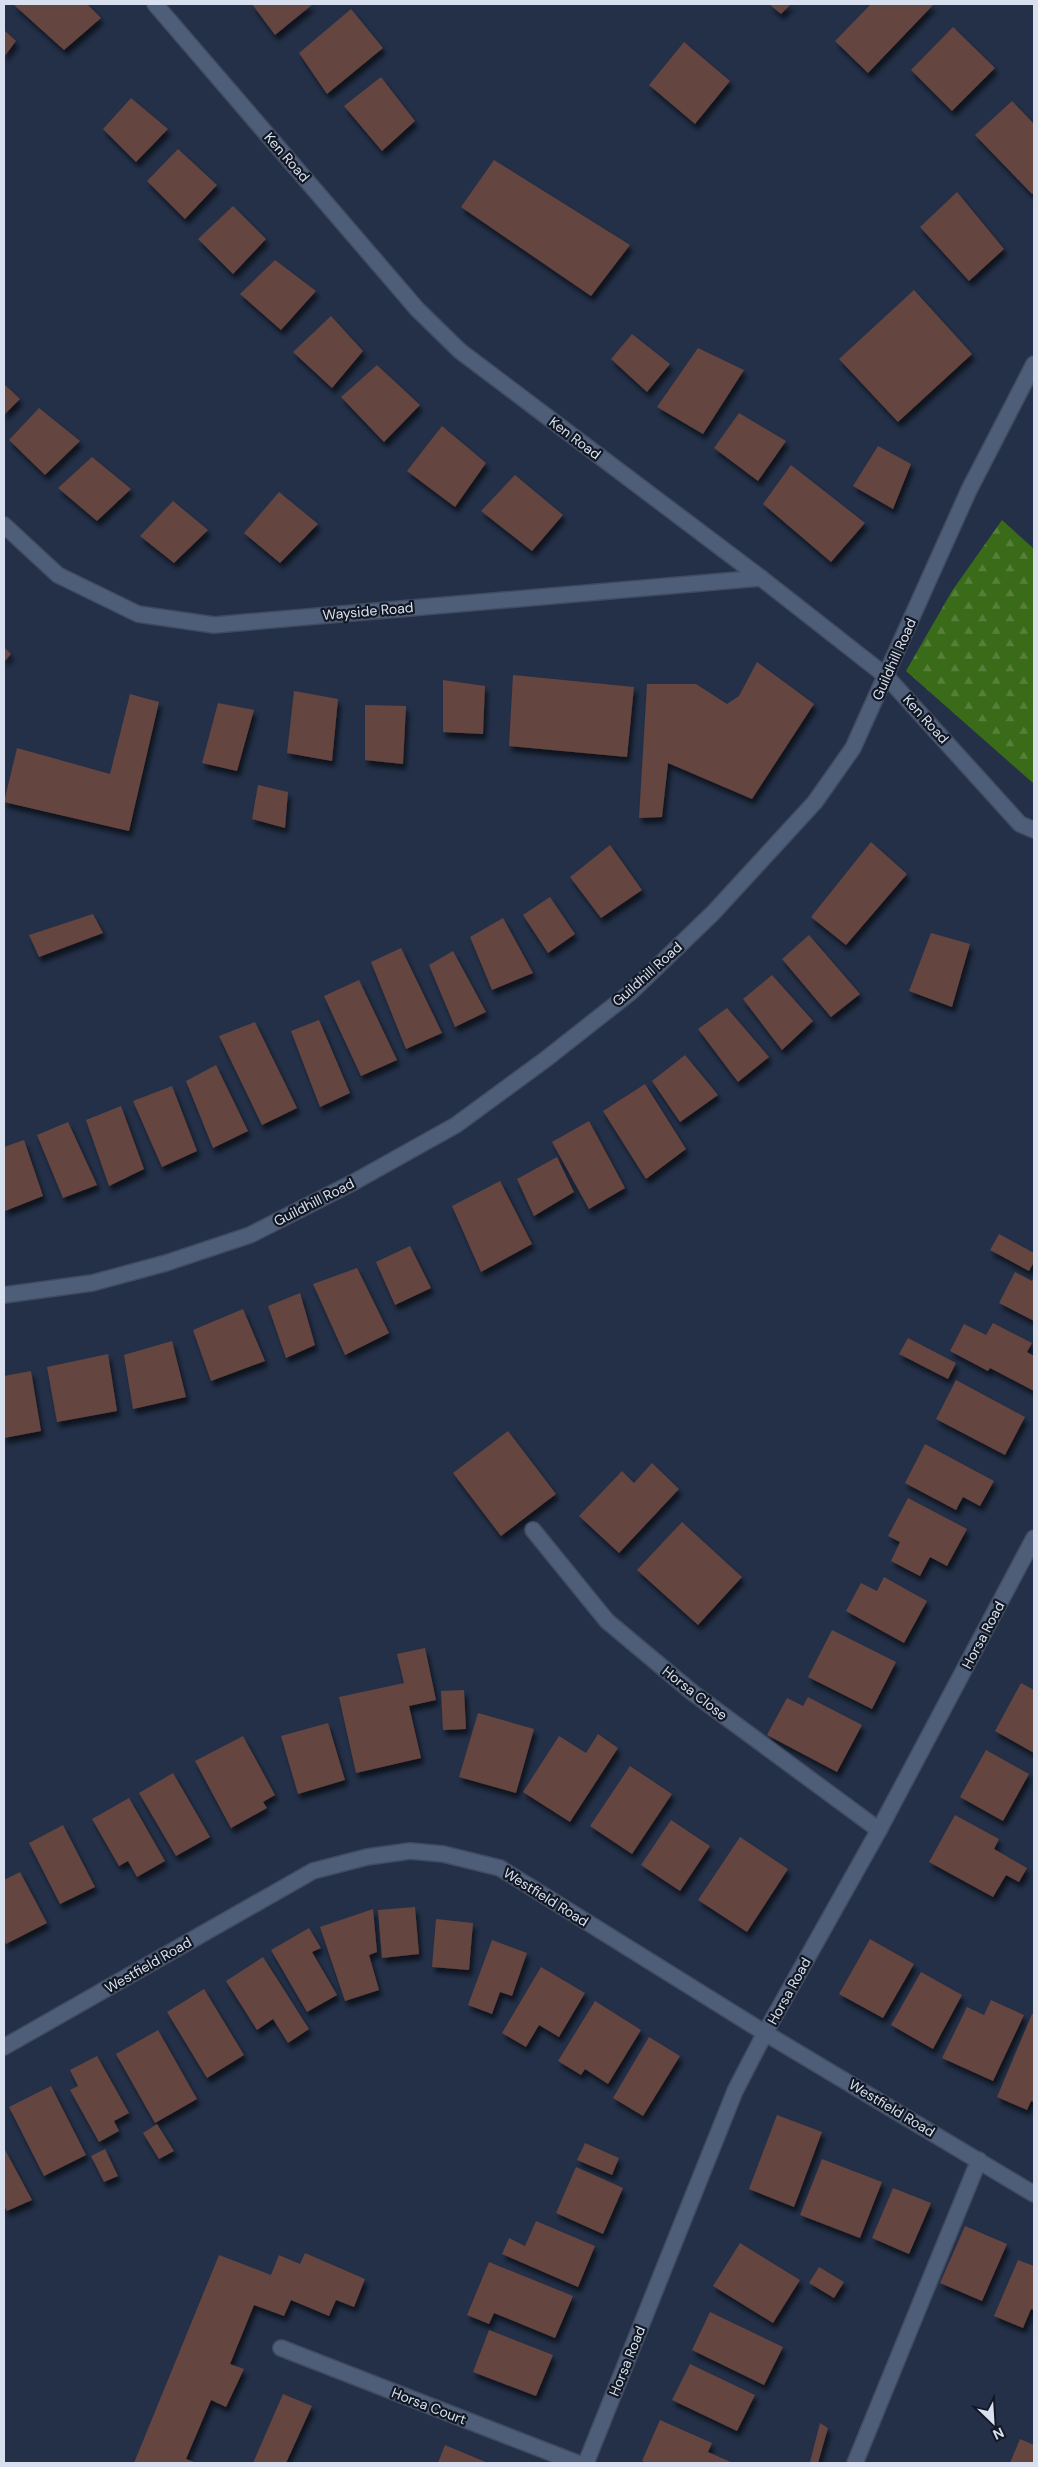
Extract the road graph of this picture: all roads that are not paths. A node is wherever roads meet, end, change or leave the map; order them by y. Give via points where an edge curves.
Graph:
1 (155, 4) edge
2 (1034, 364) edge
3 (4, 525) edge
4 (761, 578) junction
5 (886, 676) junction
6 (1034, 830) edge
7 (4, 1295) edge
8 (533, 1530) dead end
9 (1034, 1538) edge
10 (879, 1830) junction
11 (765, 2033) junction
12 (4, 2047) edge
13 (979, 2160) junction
14 (1034, 2194) edge
15 (281, 2348) dead end
16 (576, 2463) edge
17 (586, 2463) edge
18 (855, 2463) edge

1 - 4 street, Ken Road via 417,309 460,351
2 - 5 street, Guildhill Road via 969,490
3 - 4 street, Wayside Road via 58,575 138,614 214,625
4 - 5 street, Ken Road
5 - 6 street, Ken Road via 1020,824
5 - 7 street, Guildhill Road via 853,748 815,802 713,913 630,992 456,1125 354,1182 250,1234 166,1263 92,1283
8 - 10 street, Horsa Close via 607,1621 693,1693
9 - 10 street, Horsa Road
10 - 11 street, Horsa Road
11 - 12 street, Westfield Road via 500,1868 443,1854 410,1851 367,1857 313,1871
11 - 13 street, Westfield Road
11 - 17 street, Horsa Road via 735,2091
13 - 14 street, Westfield Road
13 - 18 street
15 - 16 street, Horsa Court

